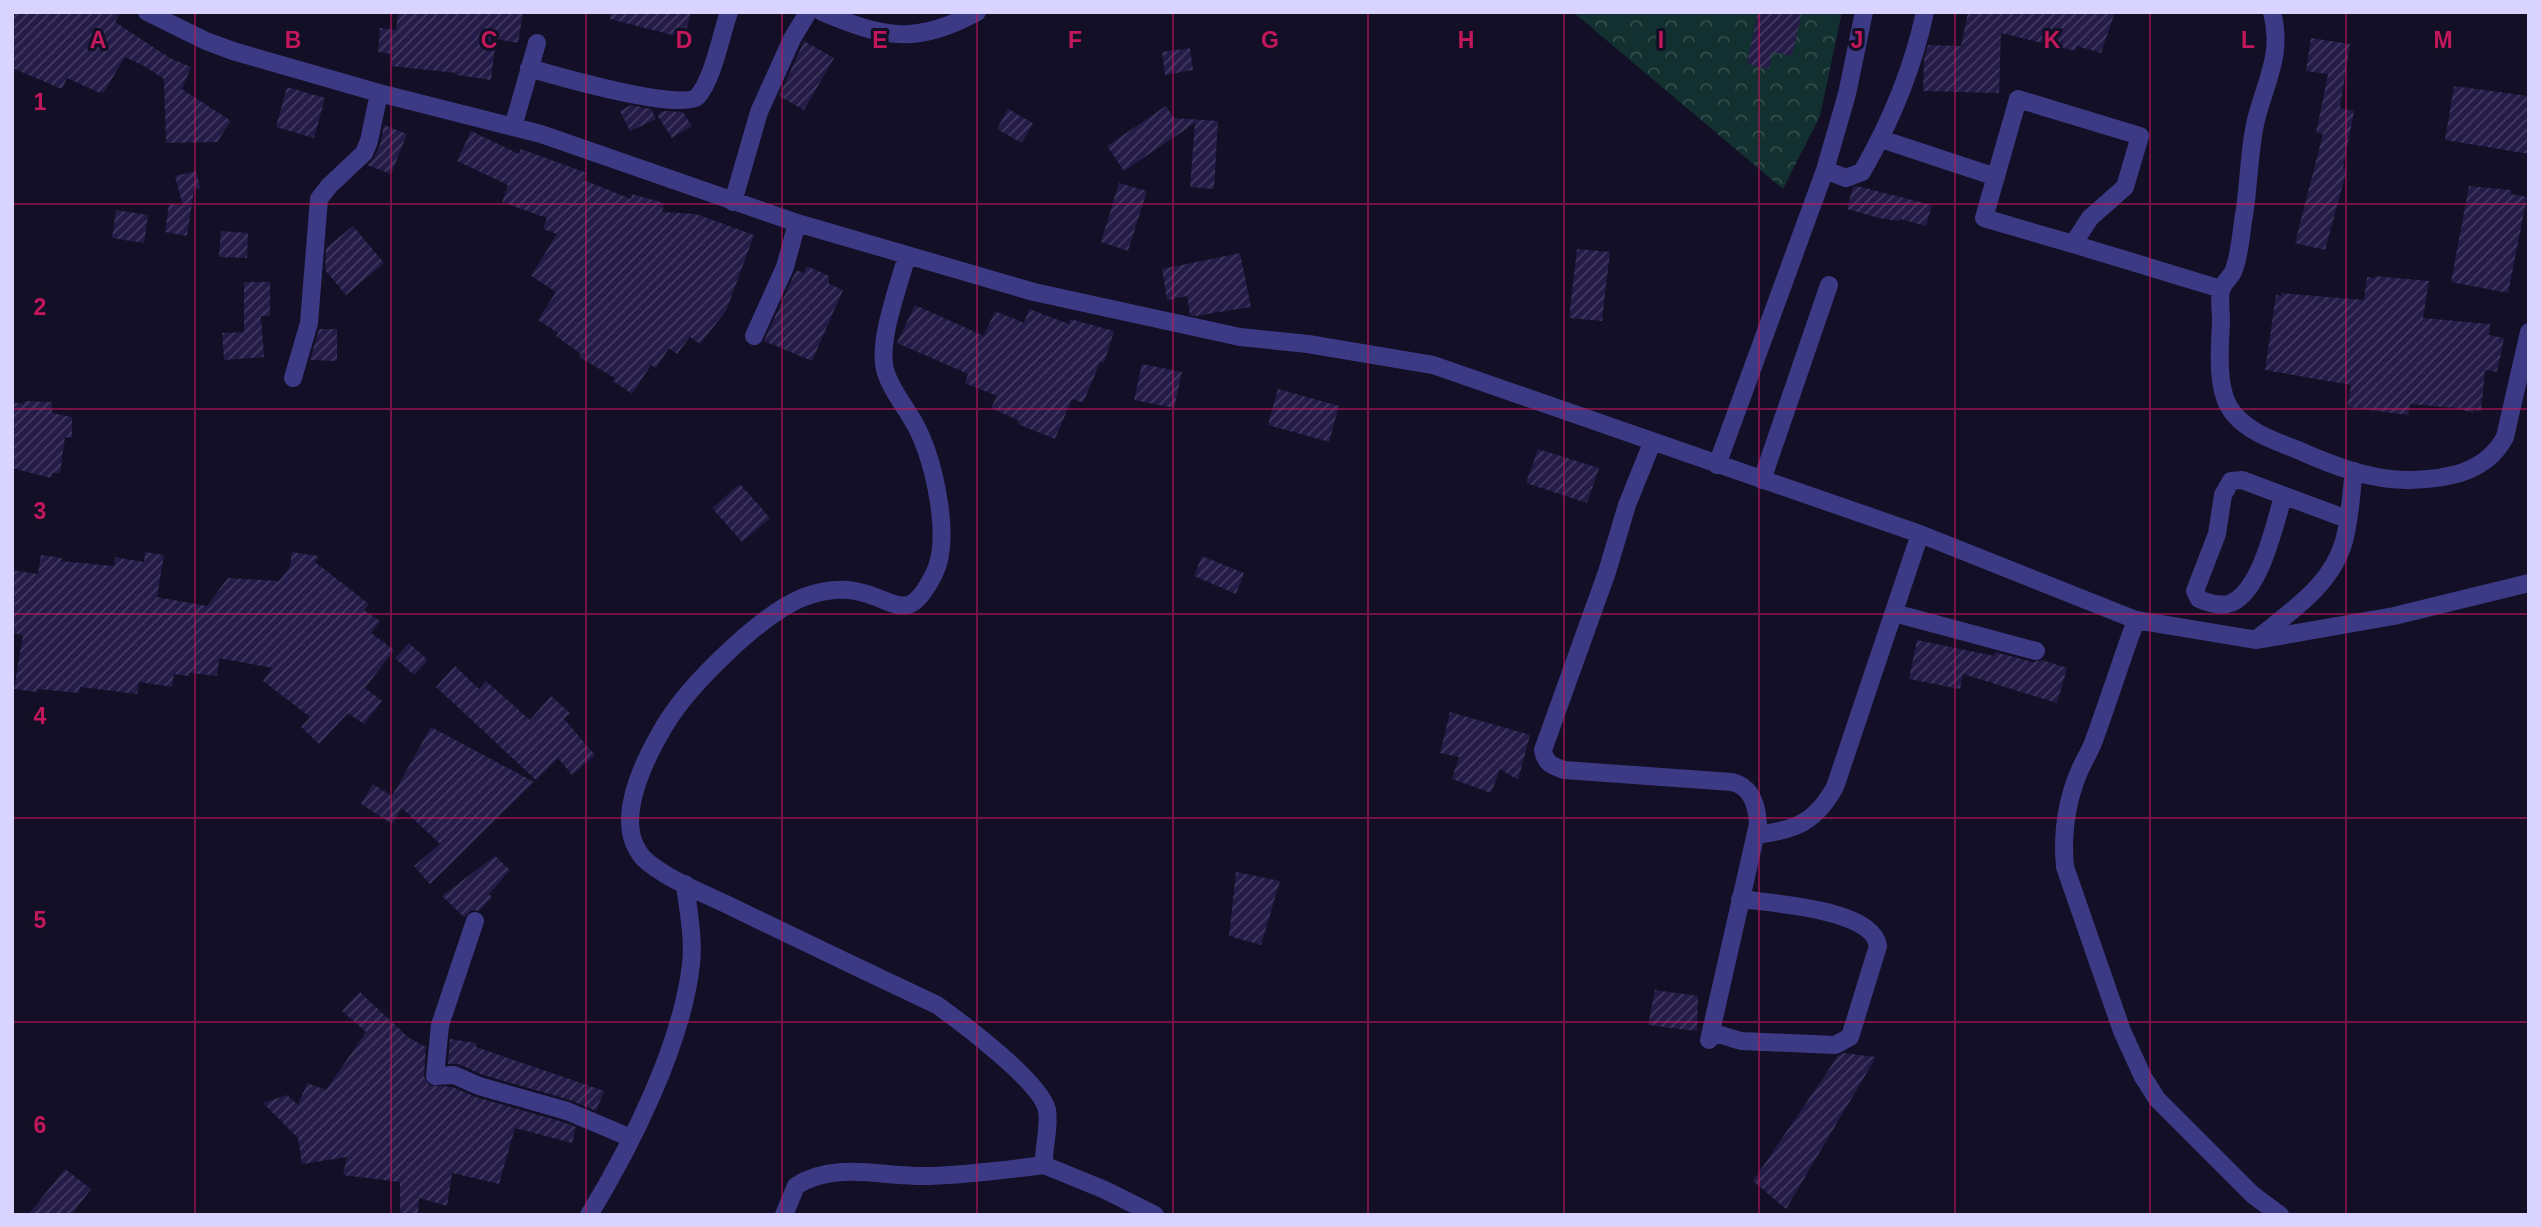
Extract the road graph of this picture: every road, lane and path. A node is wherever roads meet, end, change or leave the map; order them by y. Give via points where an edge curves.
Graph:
1 (147, 12) edge
2 (729, 12) edge
3 (808, 12) edge
4 (822, 12) edge
5 (978, 12) edge
6 (1864, 12) edge
7 (1925, 12) edge
8 (2273, 12) edge
9 (537, 43) dead end
10 (529, 68) junction
11 (379, 93) junction
12 (513, 127) junction
13 (1881, 139) junction
14 (1825, 170) junction
15 (1996, 177) junction
16 (733, 202) junction
17 (797, 223) junction
18 (2073, 244) junction
19 (907, 256) junction
20 (1829, 285) dead end
21 (2221, 289) junction
22 (2529, 332) edge
23 (754, 336) dead end
24 (293, 378) dead end
25 (1652, 443) junction
26 (1717, 465) junction
27 (2354, 471) junction
28 (1762, 480) junction
29 (2283, 497) junction
30 (2347, 519) junction
31 (1920, 534) junction
32 (2529, 583) edge
33 (1894, 613) junction
34 (2136, 620) junction
35 (2257, 640) junction
36 (2036, 651) dead end
37 (1756, 835) junction
38 (685, 884) junction
39 (1740, 899) junction
40 (475, 921) dead end
41 (631, 1138) junction
42 (1044, 1165) junction
43 (589, 1215) edge
44 (784, 1215) edge
45 (1155, 1215) edge
46 (2280, 1215) edge

1 - 11 street via 224,47
2 - 10 street via 707,80 693,101 660,99
3 - 16 street via 759,112
4 - 5 street via 875,32 906,35 939,29
6 - 14 street
7 - 13 street via 1918,46
8 - 21 street via 2275,56 2255,125 2233,271
9 - 10 street
10 - 12 street
11 - 12 street
11 - 24 street via 364,153 319,200 309,323
12 - 16 street
13 - 14 street via 1862,172 1846,178
13 - 15 street
14 - 26 street
15 - 18 street via 1984,218
15 - 18 street via 2018,99 2140,136 2125,187 2090,218
16 - 17 street
17 - 19 street
17 - 23 street via 785,267
18 - 21 street
19 - 25 street via 1034,292 1240,337 1433,365
19 - 38 street via 886,329 883,358 886,374 929,461 942,539 940,559 915,602 904,607 855,591 824,591 800,599 722,658 675,708 628,812 634,844 643,857
20 - 28 street
21 - 27 street via 2221,373 2234,414 2263,436
22 - 27 street via 2505,437 2481,465 2430,480 2397,481
25 - 26 street
25 - 37 street via 1545,742 1545,759 1564,770 1740,784 1755,803
26 - 28 street
27 - 30 street
28 - 31 street
29 - 29 street via 2242,480 2227,485 2217,534 2194,591 2199,600 2223,605 2247,590 2259,569
29 - 30 street
30 - 35 street via 2343,542 2320,586
31 - 33 street
31 - 34 street
32 - 35 street via 2394,616
33 - 36 street
33 - 37 street via 1829,798 1808,819 1787,831
34 - 35 street
34 - 46 street via 2070,800 2063,844 2065,867 2122,1031 2143,1077 2157,1099 2253,1195
37 - 39 street
38 - 41 street via 691,961 686,996 668,1055
38 - 42 street via 937,1005 962,1023 1041,1096 1048,1114
39 - 39 street via 1710,1036 1835,1045 1850,1037 1878,946 1871,931 1827,910
40 - 41 street via 440,1025 434,1085 454,1075 478,1087 567,1111
41 - 43 street
42 - 44 street via 927,1177 817,1175 796,1186
42 - 45 street

